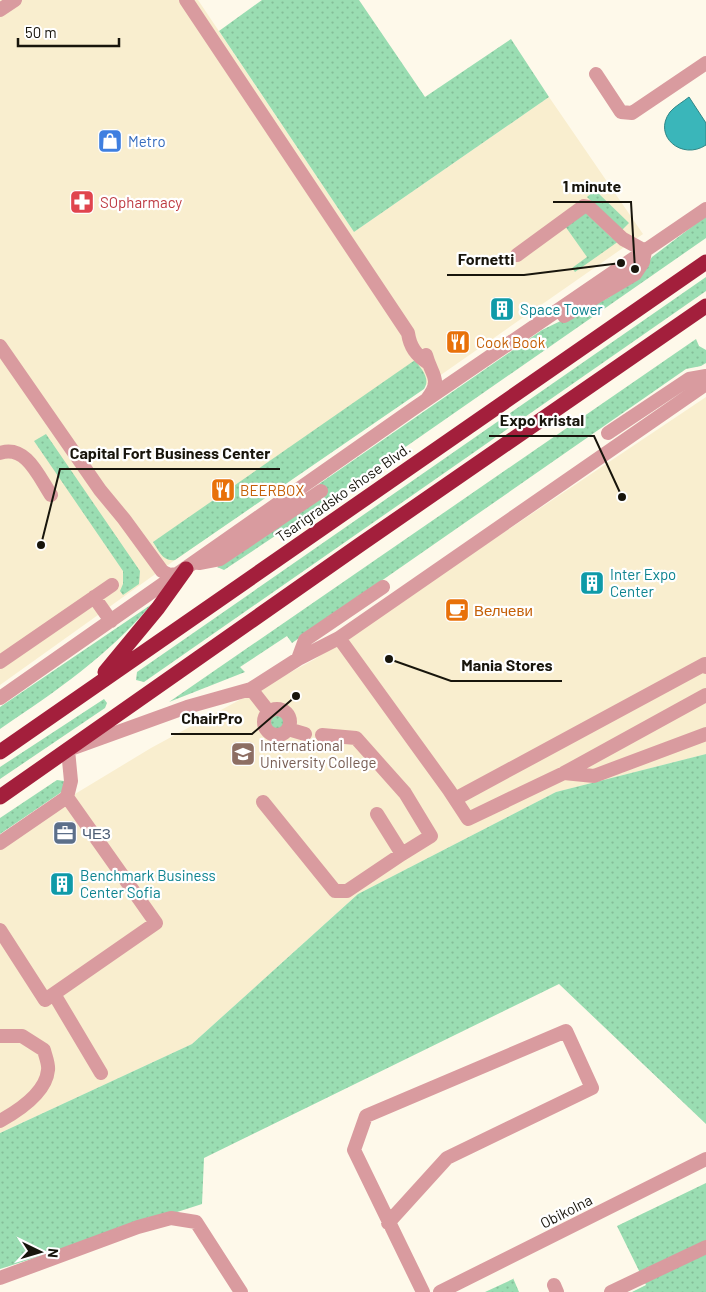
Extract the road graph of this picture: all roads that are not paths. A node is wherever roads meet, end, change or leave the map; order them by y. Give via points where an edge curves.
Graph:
1 (15, 0) edge
2 (186, 0) edge
3 (0, 10) edge
4 (706, 63) edge
5 (596, 74) dead end
6 (706, 209) edge
7 (645, 251) junction
8 (517, 255) dead end
9 (706, 262) edge
10 (706, 306) edge
11 (542, 330) dead end
12 (0, 346) edge
13 (706, 376) edge
14 (706, 384) edge
15 (427, 400) junction
16 (608, 433) dead end
17 (0, 453) edge
18 (100, 490) junction
19 (321, 491) dead end
20 (51, 495) dead end
21 (186, 569) junction
22 (112, 584) dead end
23 (383, 588) dead end
24 (152, 592) junction
25 (94, 597) junction
26 (111, 621) junction
27 (339, 638) junction
28 (298, 659) junction
29 (0, 662) edge
30 (706, 667) edge
31 (90, 689) junction
32 (251, 689) junction
33 (706, 695) edge
34 (0, 698) edge
35 (268, 712) junction
36 (288, 729) junction
37 (305, 734) dead end
38 (706, 734) edge
39 (322, 735) dead end
40 (68, 750) junction
41 (0, 752) edge
42 (564, 773) junction
43 (0, 797) edge
44 (66, 797) junction
45 (455, 798) junction
46 (263, 802) dead end
47 (377, 814) dead end
48 (0, 843) edge
49 (402, 854) junction
50 (0, 930) edge
51 (54, 994) junction
52 (0, 1036) edge
53 (100, 1072) dead end
54 (0, 1121) edge
55 (706, 1159) edge
56 (388, 1223) junction
57 (706, 1247) edge
58 (0, 1278) edge
59 (241, 1292) edge
60 (423, 1292) edge
61 (440, 1292) edge
62 (610, 1292) edge

1 - 3 street
2 - 15 street via 408,333 410,344 434,371 435,383
4 - 5 street via 632,113 621,112
6 - 7 street, Tsarigradsko shose Blvd.
7 - 8 street via 623,239 584,206
7 - 11 street via 643,262 635,274
7 - 15 street, Tsarigradsko shose Blvd.
9 - 31 highway, Tsarigradsko shose Blvd.
10 - 40 highway
12 - 18 street
13 - 16 street via 689,379
14 - 27 street
15 - 21 street, Tsarigradsko shose Blvd.
17 - 20 street via 14,451 25,457
18 - 21 street via 162,571 169,575
18 - 24 street via 118,524 155,576
19 - 21 street via 220,559
21 - 24 street, Tsarigradsko shose Blvd.
21 - 31 highway via 131,642
22 - 25 street
23 - 28 street via 306,640
24 - 26 street, Tsarigradsko shose Blvd.
25 - 26 street
25 - 29 street
26 - 34 street, Tsarigradsko shose Blvd.
27 - 28 street
27 - 45 street
28 - 32 street
30 - 45 street via 705,664
31 - 41 highway, Tsarigradsko shose Blvd.
32 - 35 street
32 - 40 street via 186,707
33 - 42 street
35 - 36 street via 284,711 290,717
35 - 36 street via 265,720 269,732 281,734
36 - 37 street
38 - 42 street via 594,776
39 - 49 street via 356,738 405,793 431,836
40 - 43 highway
40 - 44 street via 71,781
42 - 45 street via 468,819
44 - 48 street
44 - 51 street via 156,923
46 - 49 street via 335,891 347,891
47 - 49 street
50 - 51 street via 45,1000
51 - 53 street
52 - 54 street via 22,1036 44,1050 48,1069 40,1088 23,1108
55 - 61 street, Obikolna
56 - 56 street via 447,1158 592,1088 566,1031 366,1116 354,1150
56 - 60 street
57 - 62 street
58 - 59 street via 171,1218 196,1222

